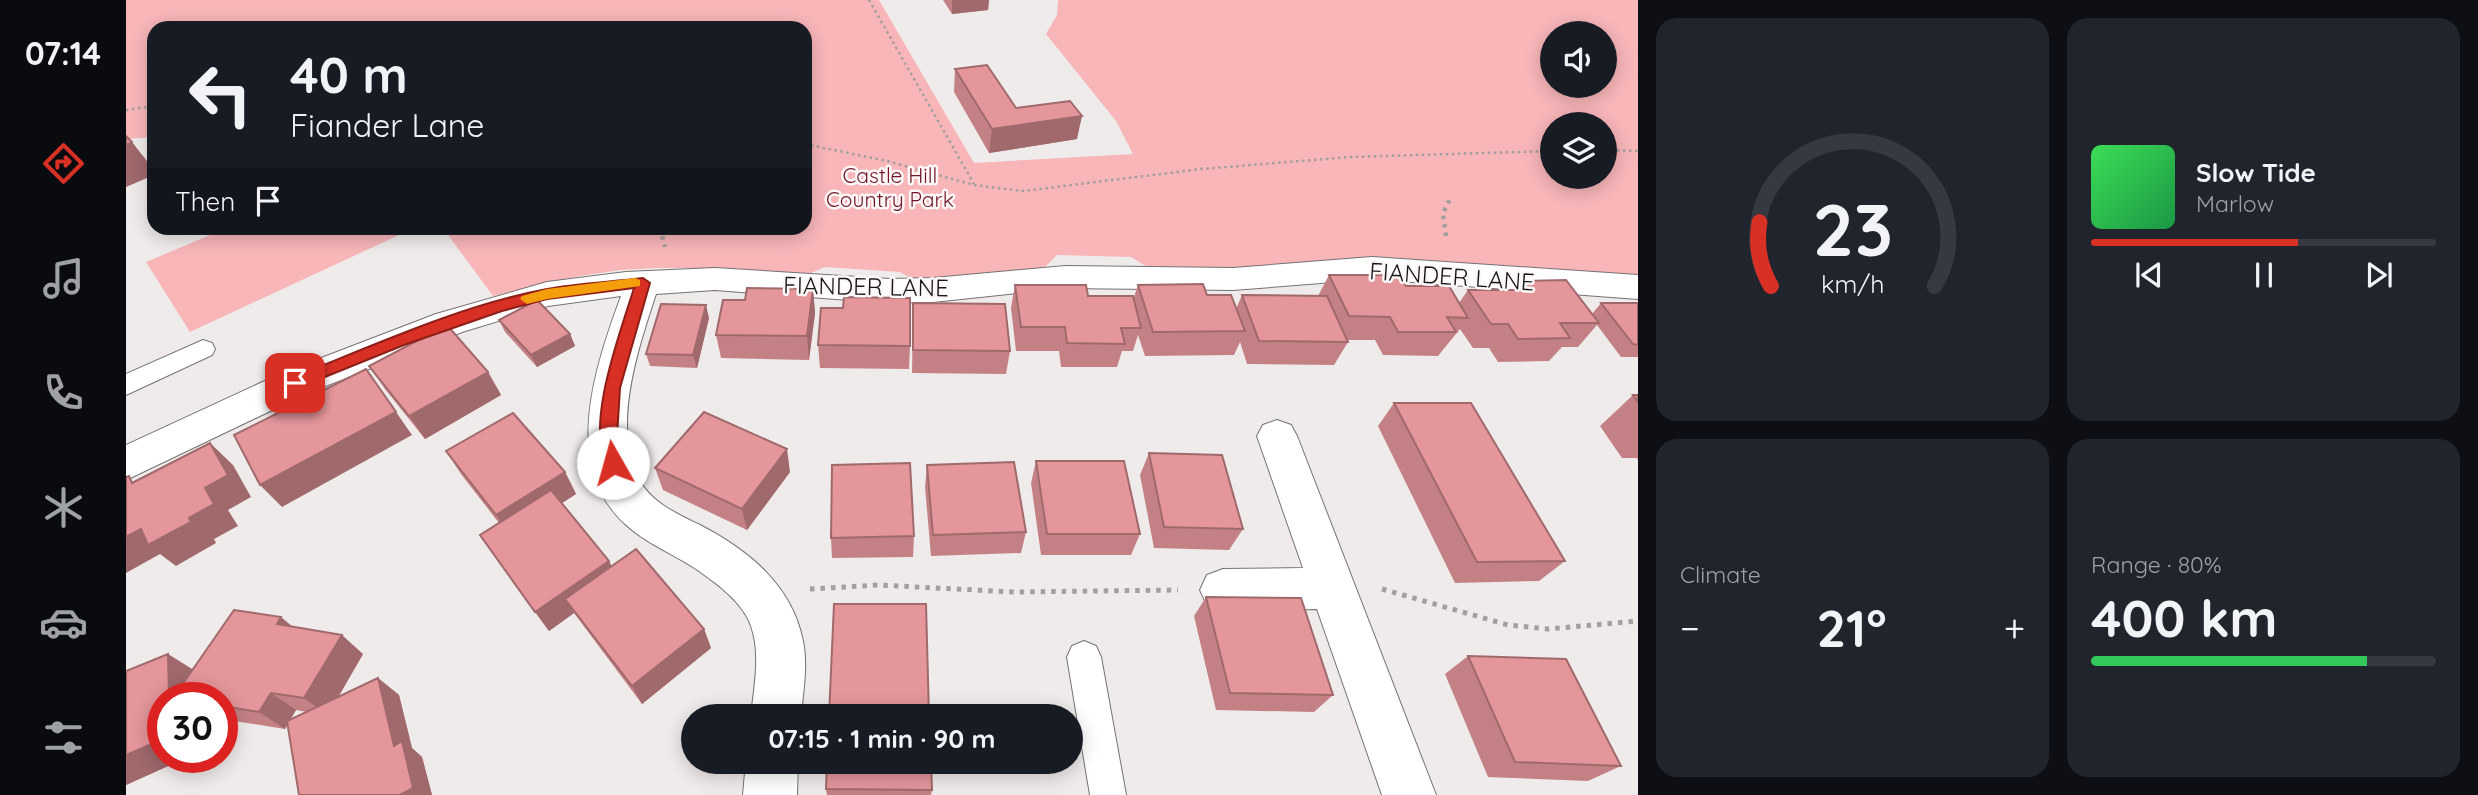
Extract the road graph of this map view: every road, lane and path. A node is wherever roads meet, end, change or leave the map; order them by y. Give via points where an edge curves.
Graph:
1 (869, 0) edge
2 (147, 107) edge
3 (126, 110) edge
4 (812, 145) edge
5 (1617, 150) edge
6 (1540, 151) edge
7 (1638, 151) edge
8 (974, 185) junction
9 (643, 283) junction
10 (1638, 287) edge
11 (203, 349) dead end
12 (126, 386) edge
13 (1277, 436) dead end
14 (126, 463) edge
15 (1330, 581) junction
16 (1223, 590) joint
17 (766, 604) junction
18 (1638, 621) edge
19 (1084, 657) dead end
20 (777, 704) edge
21 (771, 774) edge
22 (769, 795) edge
23 (1108, 795) edge
24 (1409, 795) edge

1 - 8 path
2 - 3 path
4 - 8 path
5 - 7 path
6 - 8 path via 1350,157 1200,169 1023,191
9 - 10 street, FIANDER LANE via 715,279 890,291 1065,277 1233,279 1372,268
9 - 14 street, FIANDER LANE via 547,294 449,323 283,388
9 - 17 street via 612,388 609,437 620,485 642,514 735,571
11 - 12 lane
13 - 15 street
15 - 16 street
15 - 18 path via 1508,625 1548,629
15 - 24 street
16 - 17 path via 991,591 842,584 797,592
17 - 20 street via 779,640
19 - 23 lane
21 - 22 street

